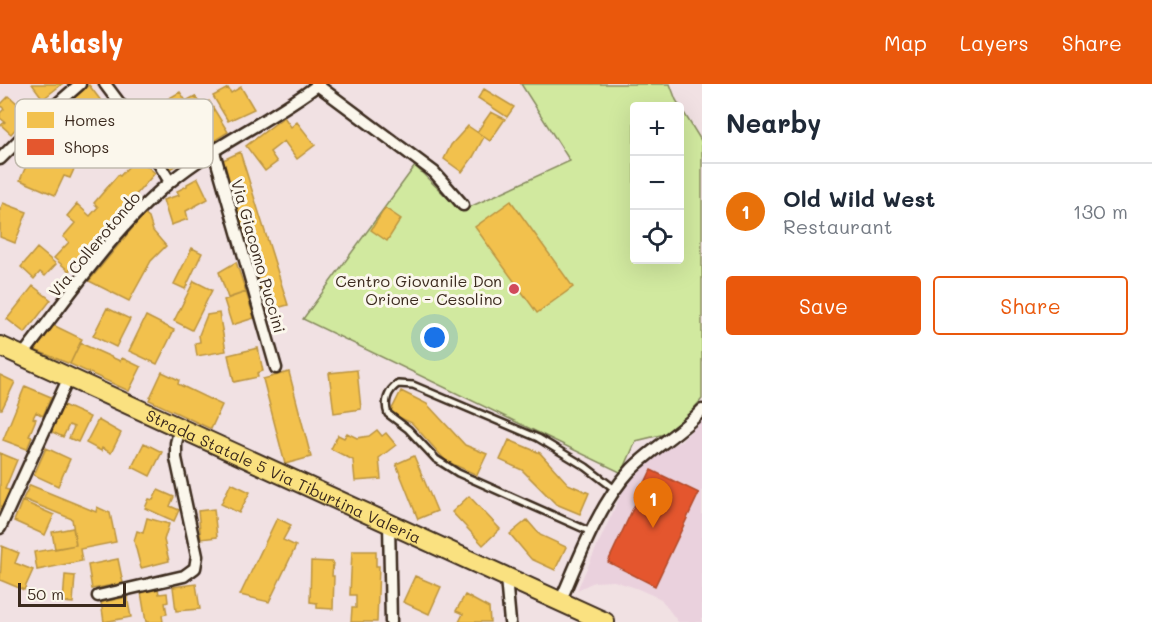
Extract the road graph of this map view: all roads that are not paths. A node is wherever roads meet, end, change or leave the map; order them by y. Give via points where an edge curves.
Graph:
1 (80, 84) edge
2 (105, 84) edge
3 (318, 84) edge
4 (63, 99) edge
5 (116, 99) edge
6 (15, 144) edge
7 (214, 152) joint
8 (0, 159) edge
9 (162, 168) edge
10 (191, 168) edge
11 (170, 182) junction
12 (463, 205) dead end
13 (0, 346) edge
14 (22, 356) junction
15 (276, 368) dead end
16 (69, 377) junction
17 (702, 410) edge
18 (180, 428) junction
19 (616, 490) junction
20 (389, 524) junction
21 (0, 528) edge
22 (591, 532) junction
23 (506, 578) junction
24 (98, 596) dead end
25 (563, 604) junction
26 (391, 622) edge
27 (510, 622) edge
28 (580, 622) edge
29 (605, 622) edge

1 - 4 street
2 - 5 street
3 - 7 street, Via Collerotondo
3 - 12 street via 434,172
6 - 8 street
7 - 15 street, Via Giacomo Puccini
9 - 11 street
10 - 11 street, Via Collerotondo
11 - 14 street, Via Collerotondo via 120,231
13 - 14 main road, Strada Statale 5 Via Tiburtina Valeria
14 - 16 main road, Strada Statale 5 Via Tiburtina Valeria
16 - 18 main road, Strada Statale 5 Via Tiburtina Valeria
16 - 21 street
17 - 19 street via 640,462
18 - 20 main road, Strada Statale 5 Via Tiburtina Valeria
18 - 24 street via 175,451 197,556 195,568 184,576
19 - 22 street
19 - 22 lane via 572,458 528,434 413,385 398,384 391,390 386,405 388,414 443,464
20 - 23 main road, Strada Statale 5 Via Tiburtina Valeria
20 - 26 street
22 - 25 street
23 - 25 main road, Strada Statale 5 Via Tiburtina Valeria
23 - 27 street
25 - 28 main road, Strada Statale 5 Via Tiburtina Valeria
25 - 29 main road, Strada Statale 5 Via Tiburtina Valeria

